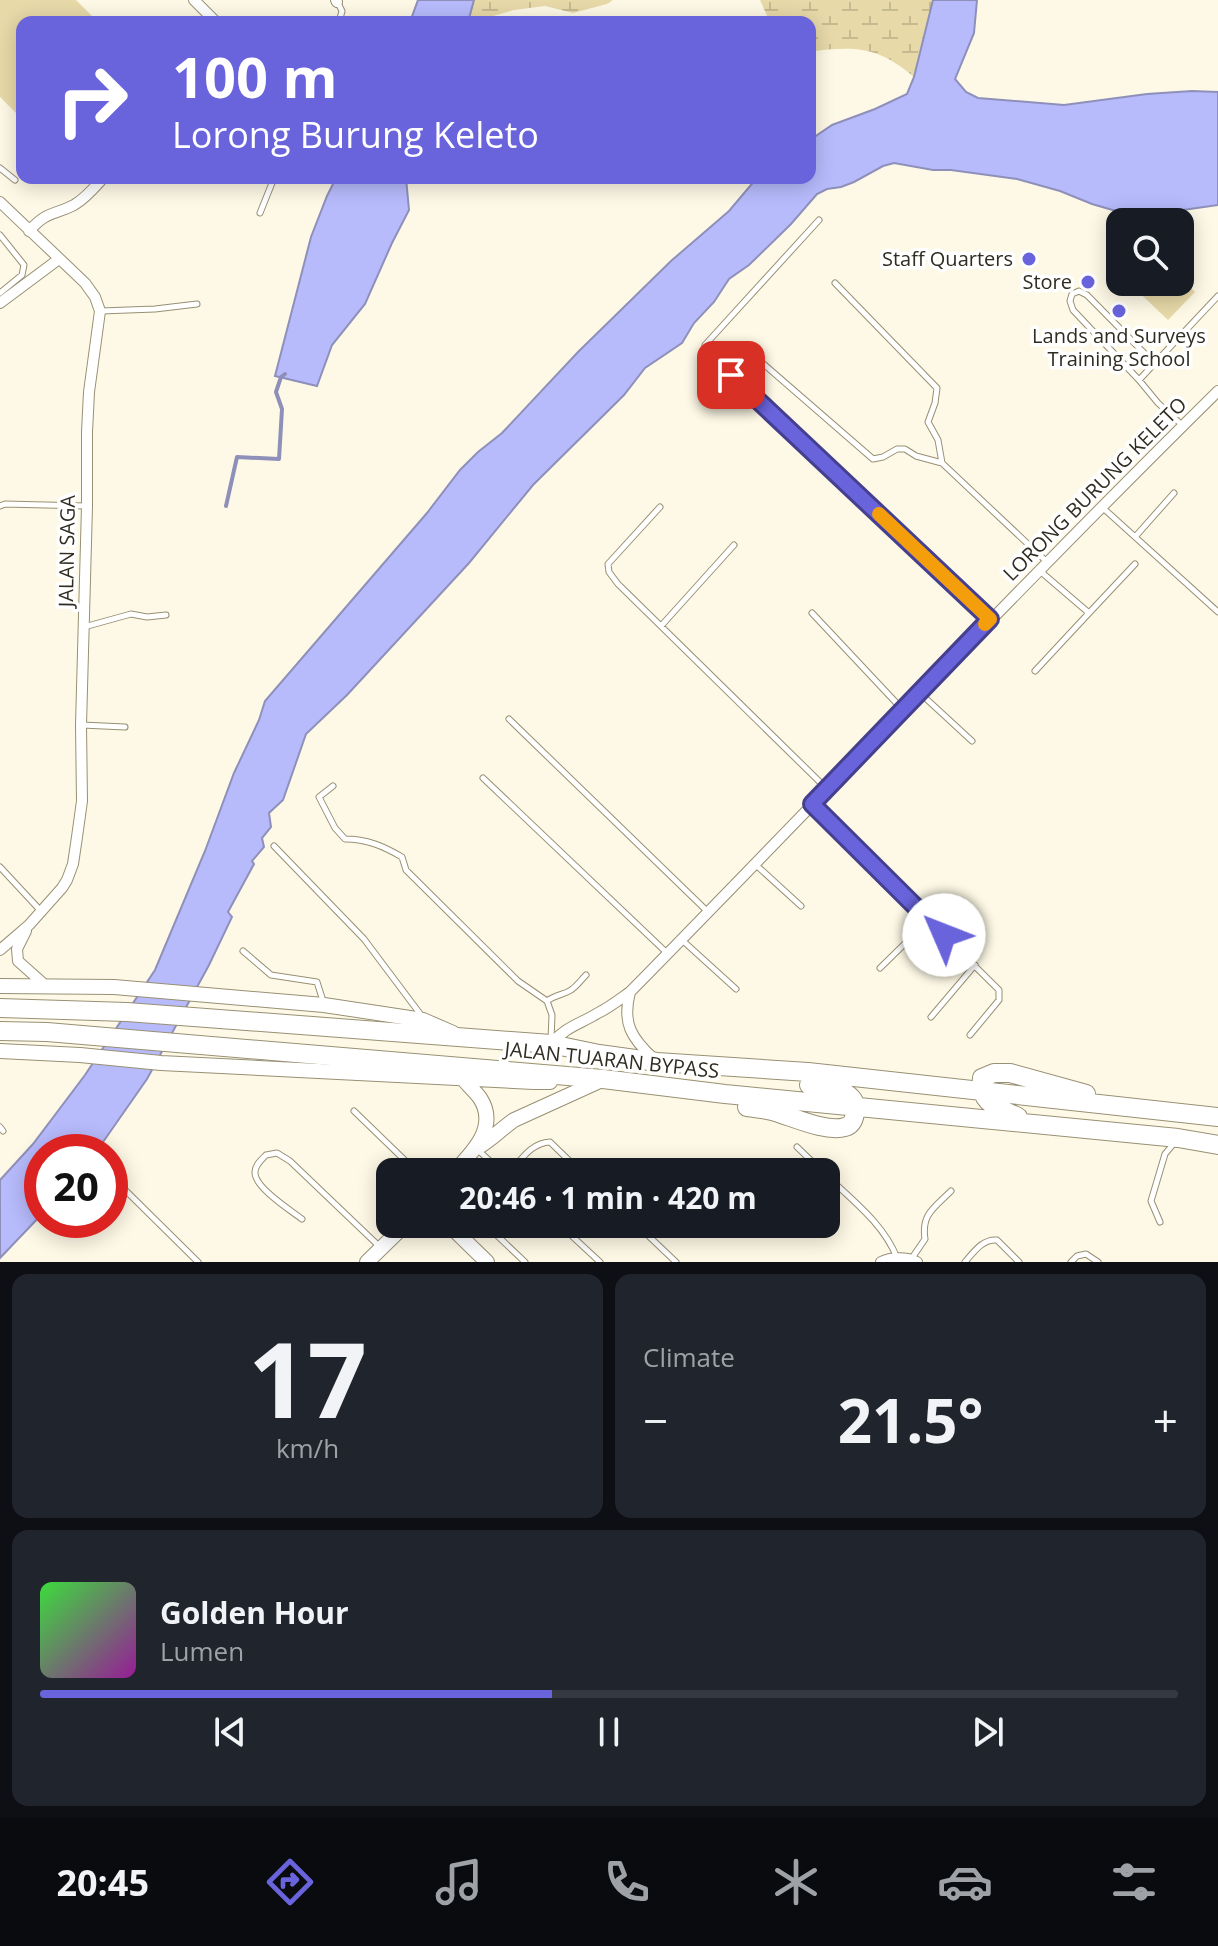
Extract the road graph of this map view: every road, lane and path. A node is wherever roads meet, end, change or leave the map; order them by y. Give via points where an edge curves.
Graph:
1 (194, 0) edge
2 (210, 16) edge
3 (0, 168) edge
4 (15, 180) dead end
5 (98, 184) edge
6 (272, 184) edge
7 (0, 202) edge
8 (260, 213) dead end
9 (819, 220) dead end
10 (29, 231) junction
11 (0, 235) edge
12 (59, 259) junction
13 (835, 283) dead end
14 (0, 293) edge
15 (1218, 296) edge
16 (0, 303) edge
17 (197, 304) dead end
18 (100, 311) junction
19 (760, 361) dead end
20 (1154, 363) junction
21 (1139, 380) junction
22 (1218, 391) edge
23 (1183, 426) junction
24 (942, 463) junction
25 (1174, 493) dead end
26 (0, 506) edge
27 (87, 506) junction
28 (660, 507) dead end
29 (1102, 507) junction
30 (1135, 537) junction
31 (734, 545) dead end
32 (1135, 564) dead end
33 (1044, 566) junction
34 (1218, 612) edge
35 (812, 613) dead end
36 (1089, 613) junction
37 (166, 615) dead end
38 (990, 619) junction
39 (661, 626) junction
40 (83, 627) junction
41 (1035, 671) dead end
42 (921, 693) junction
43 (903, 711) junction
44 (509, 719) dead end
45 (81, 725) junction
46 (125, 727) dead end
47 (972, 741) dead end
48 (483, 778) dead end
49 (333, 786) dead end
50 (827, 789) junction
51 (812, 804) junction
52 (274, 846) dead end
53 (755, 864) junction
54 (0, 867) edge
55 (801, 906) dead end
56 (41, 911) junction
57 (708, 913) junction
58 (928, 921) junction
59 (29, 925) junction
60 (681, 940) junction
61 (0, 950) edge
62 (243, 951) dead end
63 (667, 954) junction
64 (975, 965) junction
65 (880, 968) dead end
66 (586, 975) dead end
67 (0, 986) edge
68 (46, 986) junction
69 (736, 989) dead end
70 (630, 992) junction
71 (547, 1001) junction
72 (324, 1005) junction
73 (0, 1008) edge
74 (931, 1017) dead end
75 (423, 1020) junction
76 (0, 1031) edge
77 (970, 1035) dead end
78 (464, 1038) junction
79 (551, 1044) junction
80 (0, 1051) edge
81 (657, 1062) junction
82 (463, 1079) junction
83 (603, 1079) junction
84 (982, 1091) junction
85 (856, 1106) junction
86 (354, 1111) dead end
87 (1218, 1117) edge
88 (1026, 1123) junction
89 (1178, 1138) junction
90 (1218, 1145) edge
91 (797, 1147) dead end
92 (477, 1148) junction
93 (403, 1158) edge
94 (467, 1158) edge
95 (487, 1158) edge
96 (522, 1158) edge
97 (567, 1158) edge
98 (809, 1158) edge
99 (840, 1188) edge
100 (951, 1191) dead end
101 (128, 1193) edge
102 (302, 1219) dead end
103 (1160, 1222) dead end
104 (391, 1238) edge
105 (462, 1238) edge
106 (500, 1238) edge
107 (574, 1238) edge
108 (651, 1238) edge
109 (381, 1248) junction
110 (897, 1259) junction
111 (914, 1261) edge
112 (198, 1262) edge
113 (367, 1262) edge
114 (487, 1262) edge
115 (525, 1262) edge
116 (600, 1262) edge
117 (676, 1262) edge
118 (881, 1262) edge
119 (965, 1262) edge
120 (1019, 1262) edge
121 (1071, 1262) edge
122 (1098, 1262) edge

1 - 2 street
3 - 4 lane
5 - 10 street via 85,198 43,217
6 - 8 lane
7 - 10 street
9 - 38 lane via 706,349
10 - 12 street
11 - 14 lane via 24,265 22,275
12 - 16 street
12 - 18 street via 90,289
13 - 24 lane via 937,388 928,422
15 - 20 lane
17 - 18 lane
18 - 27 street, JALAN SAGA via 89,392
19 - 24 lane via 873,459 905,449
20 - 21 lane
20 - 21 lane via 1087,295 1072,294 1073,310
21 - 23 lane
22 - 23 street, LORONG BURUNG KELETO
23 - 29 street, LORONG BURUNG KELETO
24 - 33 lane
25 - 30 lane
26 - 27 lane
27 - 40 street, JALAN SAGA
28 - 39 lane via 608,564 618,584
29 - 30 lane
29 - 33 street, LORONG BURUNG KELETO
30 - 34 lane
31 - 39 lane
32 - 36 lane
33 - 36 lane
33 - 38 street, LORONG BURUNG KELETO
35 - 43 lane
36 - 41 lane
37 - 40 lane via 131,614
38 - 42 street, LORONG BURUNG KELETO
39 - 50 lane
40 - 45 street, JALAN SAGA
42 - 43 street, LORONG BURUNG KELETO
42 - 47 lane
43 - 50 street, LORONG BURUNG KELETO
44 - 57 lane
45 - 46 lane
45 - 56 street, JALAN SAGA via 82,801 73,864 67,880
48 - 63 lane
49 - 71 lane via 319,797 345,839 382,845 402,857 406,870 518,981
50 - 51 street, LORONG BURUNG KELETO
51 - 53 street, LORONG BURUNG KELETO
51 - 58 lane
52 - 75 lane via 364,939
53 - 55 lane
53 - 57 street, LORONG BURUNG KELETO
54 - 56 lane
56 - 59 street, JALAN SAGA
57 - 60 street, LORONG BURUNG KELETO
58 - 64 lane
58 - 65 lane
59 - 61 street, JALAN SAGA
59 - 68 street, JALAN SAGA via 17,949 18,961
60 - 63 street, LORONG BURUNG KELETO
60 - 69 lane
62 - 72 lane via 271,975 317,982
63 - 70 street, LORONG BURUNG KELETO
64 - 74 lane
64 - 77 lane via 999,990 999,1000
66 - 71 lane via 568,992
67 - 68 street
68 - 72 street
70 - 79 street, LORONG BURUNG KELETO
70 - 81 street via 626,1020
71 - 79 lane
72 - 75 street
73 - 78 highway, JALAN TUARAN BYPASS via 127,1012
75 - 78 street
76 - 83 highway, JALAN TUARAN BYPASS
78 - 79 highway, JALAN TUARAN BYPASS
79 - 81 highway, JALAN TUARAN BYPASS
80 - 82 street
81 - 84 highway, JALAN TUARAN BYPASS
81 - 85 highway via 682,1071 830,1087 853,1098
82 - 83 street
82 - 92 street via 485,1110
83 - 85 highway, JALAN TUARAN BYPASS
83 - 92 street via 514,1120
84 - 87 highway, JALAN TUARAN BYPASS
84 - 88 highway via 991,1105
85 - 88 highway, JALAN TUARAN BYPASS
86 - 93 lane
88 - 89 highway, JALAN TUARAN BYPASS
89 - 90 highway, JALAN TUARAN BYPASS
89 - 103 lane via 1165,1154 1151,1201
91 - 98 lane
92 - 94 street
92 - 95 lane
96 - 97 lane via 542,1142 550,1142
99 - 110 lane via 877,1225
100 - 111 lane via 928,1213 925,1239
101 - 112 lane
102 - 109 lane via 258,1184 255,1167 266,1155 277,1153 290,1161
104 - 109 street
105 - 114 street
106 - 115 lane
107 - 116 lane
108 - 117 lane
109 - 113 street
110 - 111 street
110 - 118 street
119 - 120 lane via 989,1239 997,1240
121 - 122 lane via 1086,1254

